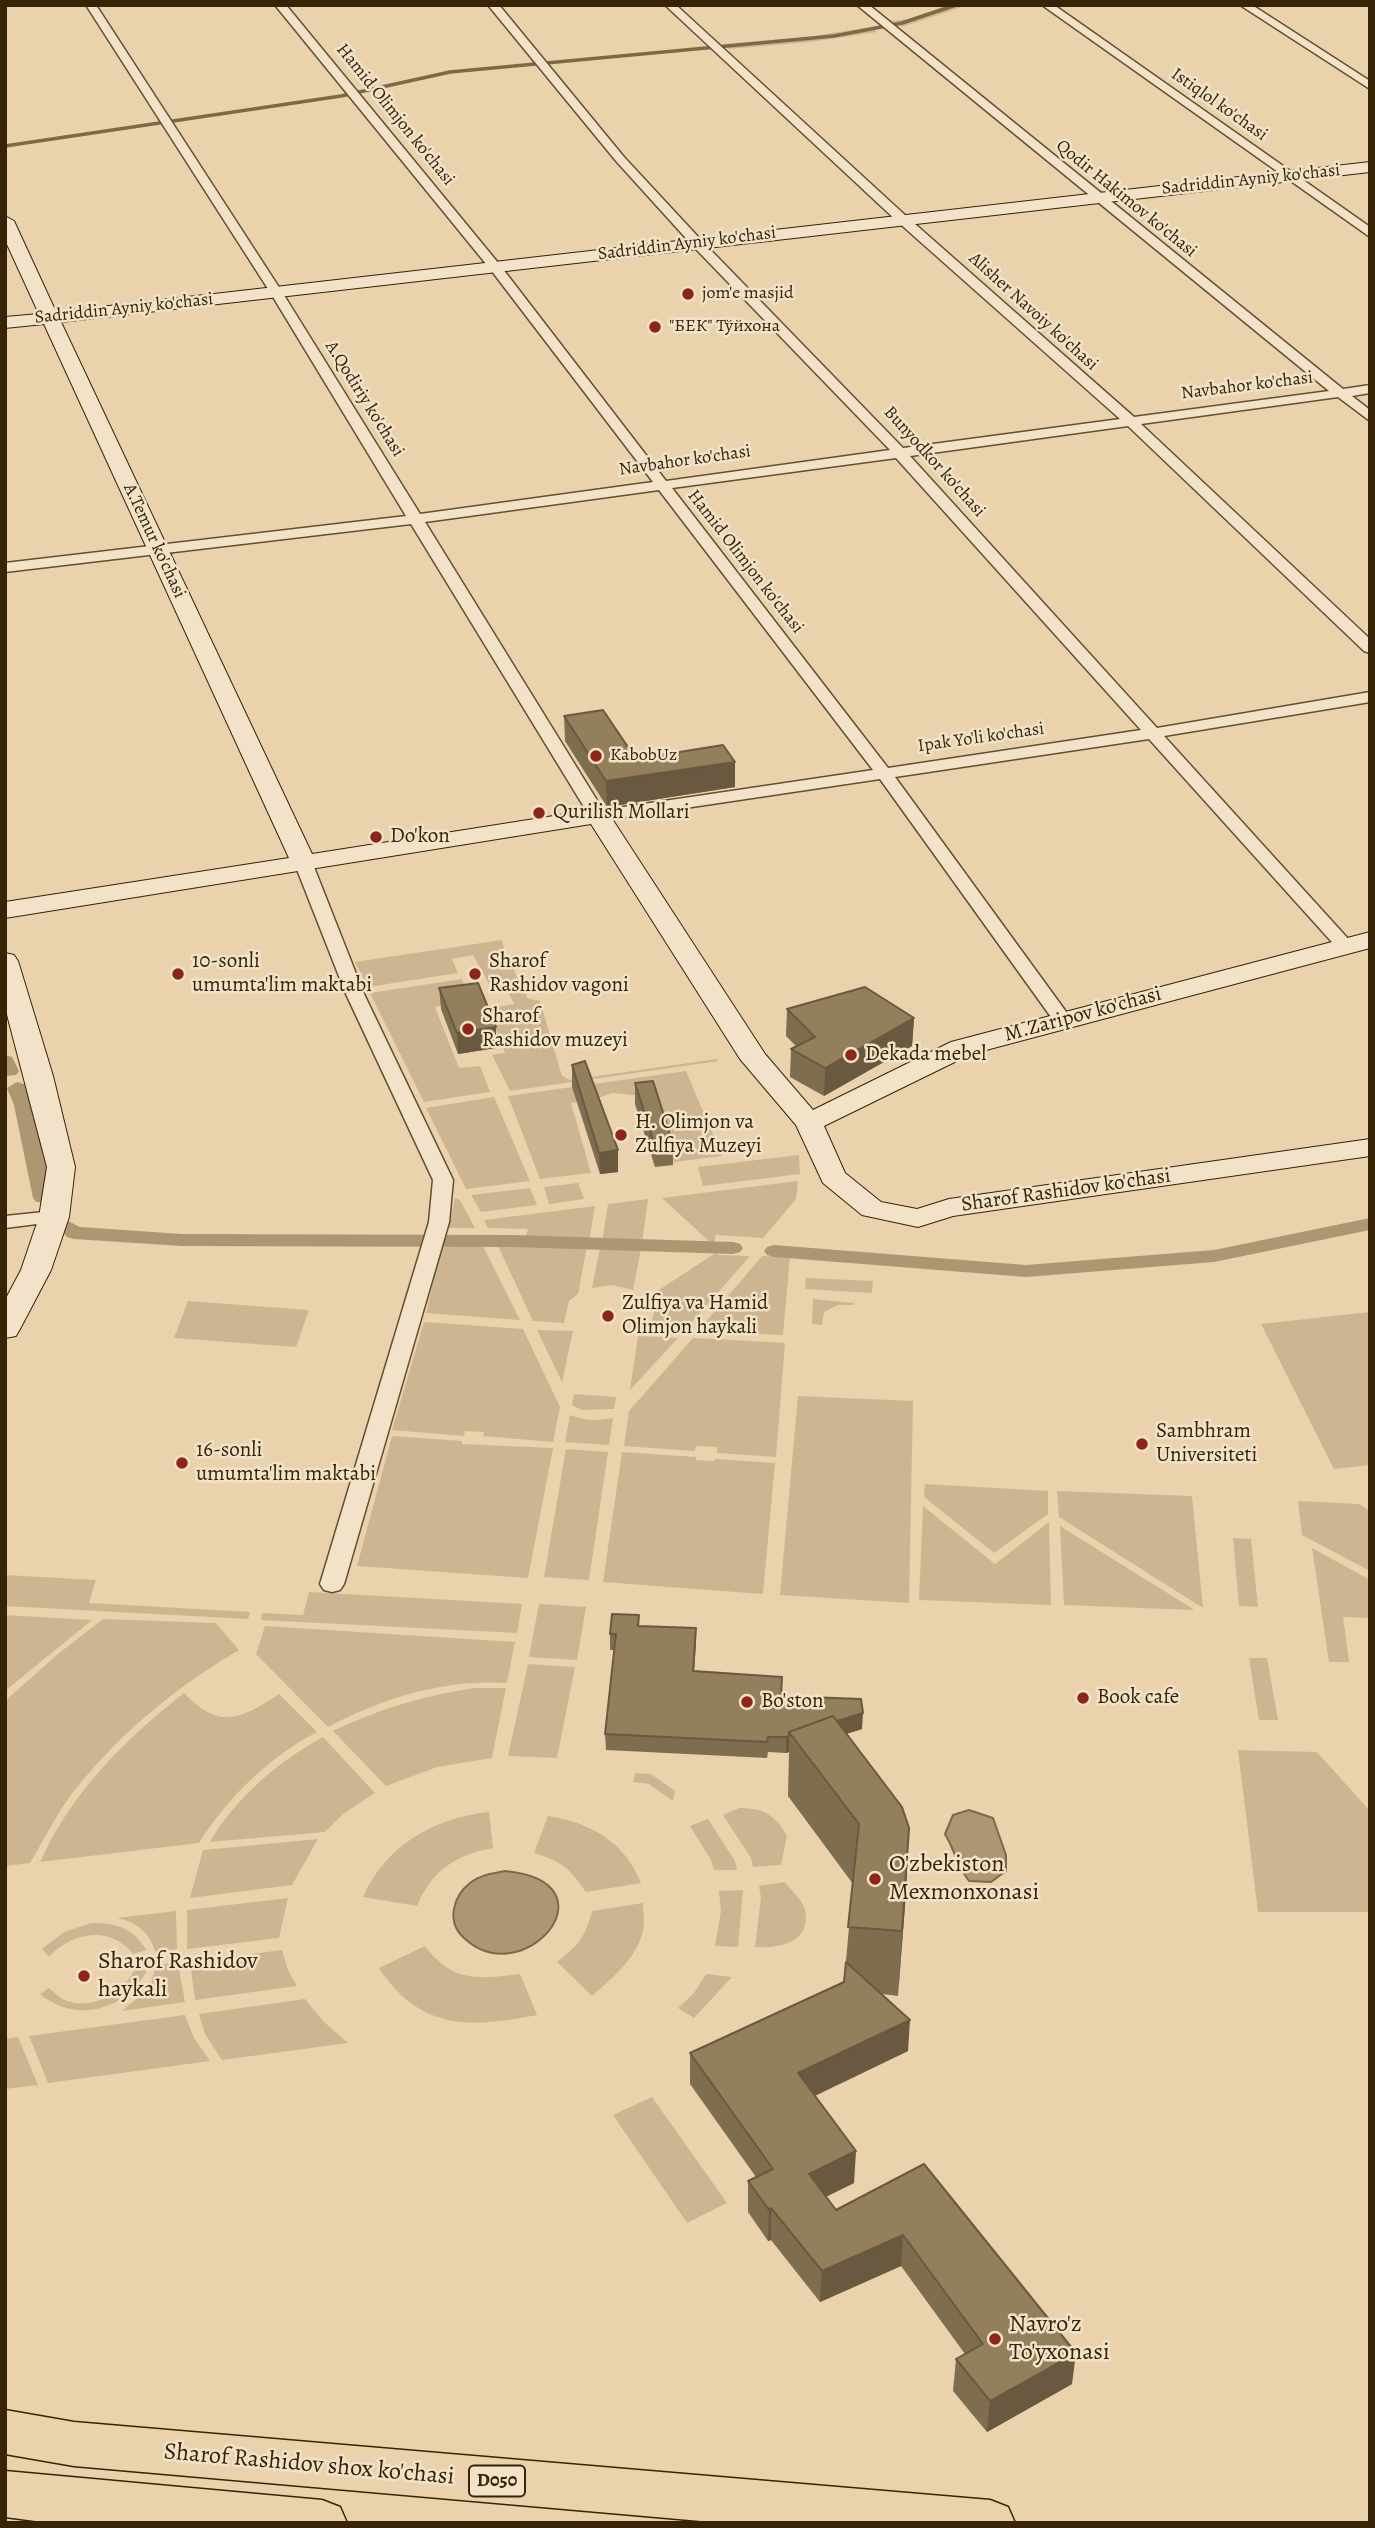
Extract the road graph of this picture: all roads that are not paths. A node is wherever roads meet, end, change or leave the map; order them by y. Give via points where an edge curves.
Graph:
1 (91, 5) edge
2 (281, 5) edge
3 (493, 5) edge
4 (670, 5) edge
5 (862, 5) edge
6 (1047, 5) edge
7 (1245, 5) edge
8 (1370, 86) edge
9 (1370, 167) edge
10 (1288, 176) junction
11 (1097, 198) junction
12 (902, 219) junction
13 (5, 221) edge
14 (1370, 233) edge
15 (697, 243) junction
16 (495, 267) junction
17 (276, 292) junction
18 (51, 317) junction
19 (5, 323) edge
20 (1370, 389) edge
21 (1339, 393) junction
22 (1370, 417) edge
23 (1129, 421) junction
24 (900, 452) junction
25 (660, 484) junction
26 (416, 519) junction
27 (158, 551) junction
28 (5, 568) edge
29 (1370, 648) edge
30 (1370, 697) edge
31 (1154, 733) junction
32 (883, 772) junction
33 (598, 816) junction
34 (303, 862) junction
35 (5, 910) edge
36 (1357, 943) edge
37 (5, 961) edge
38 (1063, 1020) junction
39 (809, 1123) junction
40 (1370, 1147) edge
41 (1370, 1163) edge
42 (54, 1217) junction
43 (918, 1218) junction
44 (5, 1222) edge
45 (5, 1329) edge
46 (332, 1584) dead end
47 (5, 2432) edge
48 (5, 2494) edge
49 (322, 2523) edge
50 (990, 2523) edge

1 - 17 street, A.Qodiriy ko'chasi
2 - 16 street, Hamid Olimjon ko'chasi
3 - 15 street, Bunyodkor ko'chasi via 620,159
4 - 12 street, Alisher Navoiy ko'chasi
5 - 11 street, Qodir Hakimov ko'chasi
6 - 10 street, Istiqlol ko'chasi
7 - 8 street
9 - 10 street, Sadriddin Ayniy ko'chasi
10 - 11 street, Sadriddin Ayniy ko'chasi
10 - 14 street, Istiqlol ko'chasi
11 - 12 street, Sadriddin Ayniy ko'chasi
11 - 21 street, Qodir Hakimov ko'chasi
12 - 15 street, Sadriddin Ayniy ko'chasi
12 - 23 street, Alisher Navoiy ko'chasi
13 - 18 street, A.Temur ko'chasi
15 - 16 street, Sadriddin Ayniy ko'chasi
15 - 24 street, Bunyodkor ko'chasi
16 - 17 street, Sadriddin Ayniy ko'chasi
16 - 25 street, Hamid Olimjon ko'chasi
17 - 18 street, Sadriddin Ayniy ko'chasi
17 - 26 street, A.Qodiriy ko'chasi
18 - 19 street, Sadriddin Ayniy ko'chasi
18 - 27 street, A.Temur ko'chasi
20 - 21 street, Navbahor ko'chasi
21 - 22 street, Qodir Hakimov ko'chasi
21 - 23 street, Navbahor ko'chasi
23 - 24 street, Navbahor ko'chasi
23 - 29 street, Alisher Navoiy ko'chasi
24 - 25 street, Navbahor ko'chasi
24 - 31 street, Bunyodkor ko'chasi
25 - 26 street, Navbahor ko'chasi
25 - 32 street, Hamid Olimjon ko'chasi
26 - 27 street, Navbahor ko'chasi
26 - 33 street, A.Qodiriy ko'chasi
27 - 28 street, Navbahor ko'chasi
27 - 34 street, A.Temur ko'chasi
30 - 31 street, Ipak Yo'li ko'chasi
31 - 32 street, Ipak Yo'li ko'chasi
31 - 36 street, Bunyodkor ko'chasi
32 - 33 street, Ipak Yo'li ko'chasi
32 - 38 street, Hamid Olimjon ko'chasi
33 - 34 street
33 - 39 street, Sharof Rashidov ko'chasi via 754,1059
34 - 35 street
34 - 46 street via 355,994 443,1180 439,1222
36 - 38 street, M.Zaripov ko'chasi
37 - 42 street via 61,1167
38 - 39 street, M.Zaripov ko'chasi via 961,1048
39 - 43 street, Sharof Rashidov ko'chasi via 833,1177 872,1209
40 - 43 street, Sharof Rashidov ko'chasi via 949,1208
41 - 43 street via 986,1218
42 - 44 street
42 - 45 street via 36,1270
47 - 50 main road, Sharof Rashidov shox ko'chasi / D050 via 88,2445
48 - 49 main road

